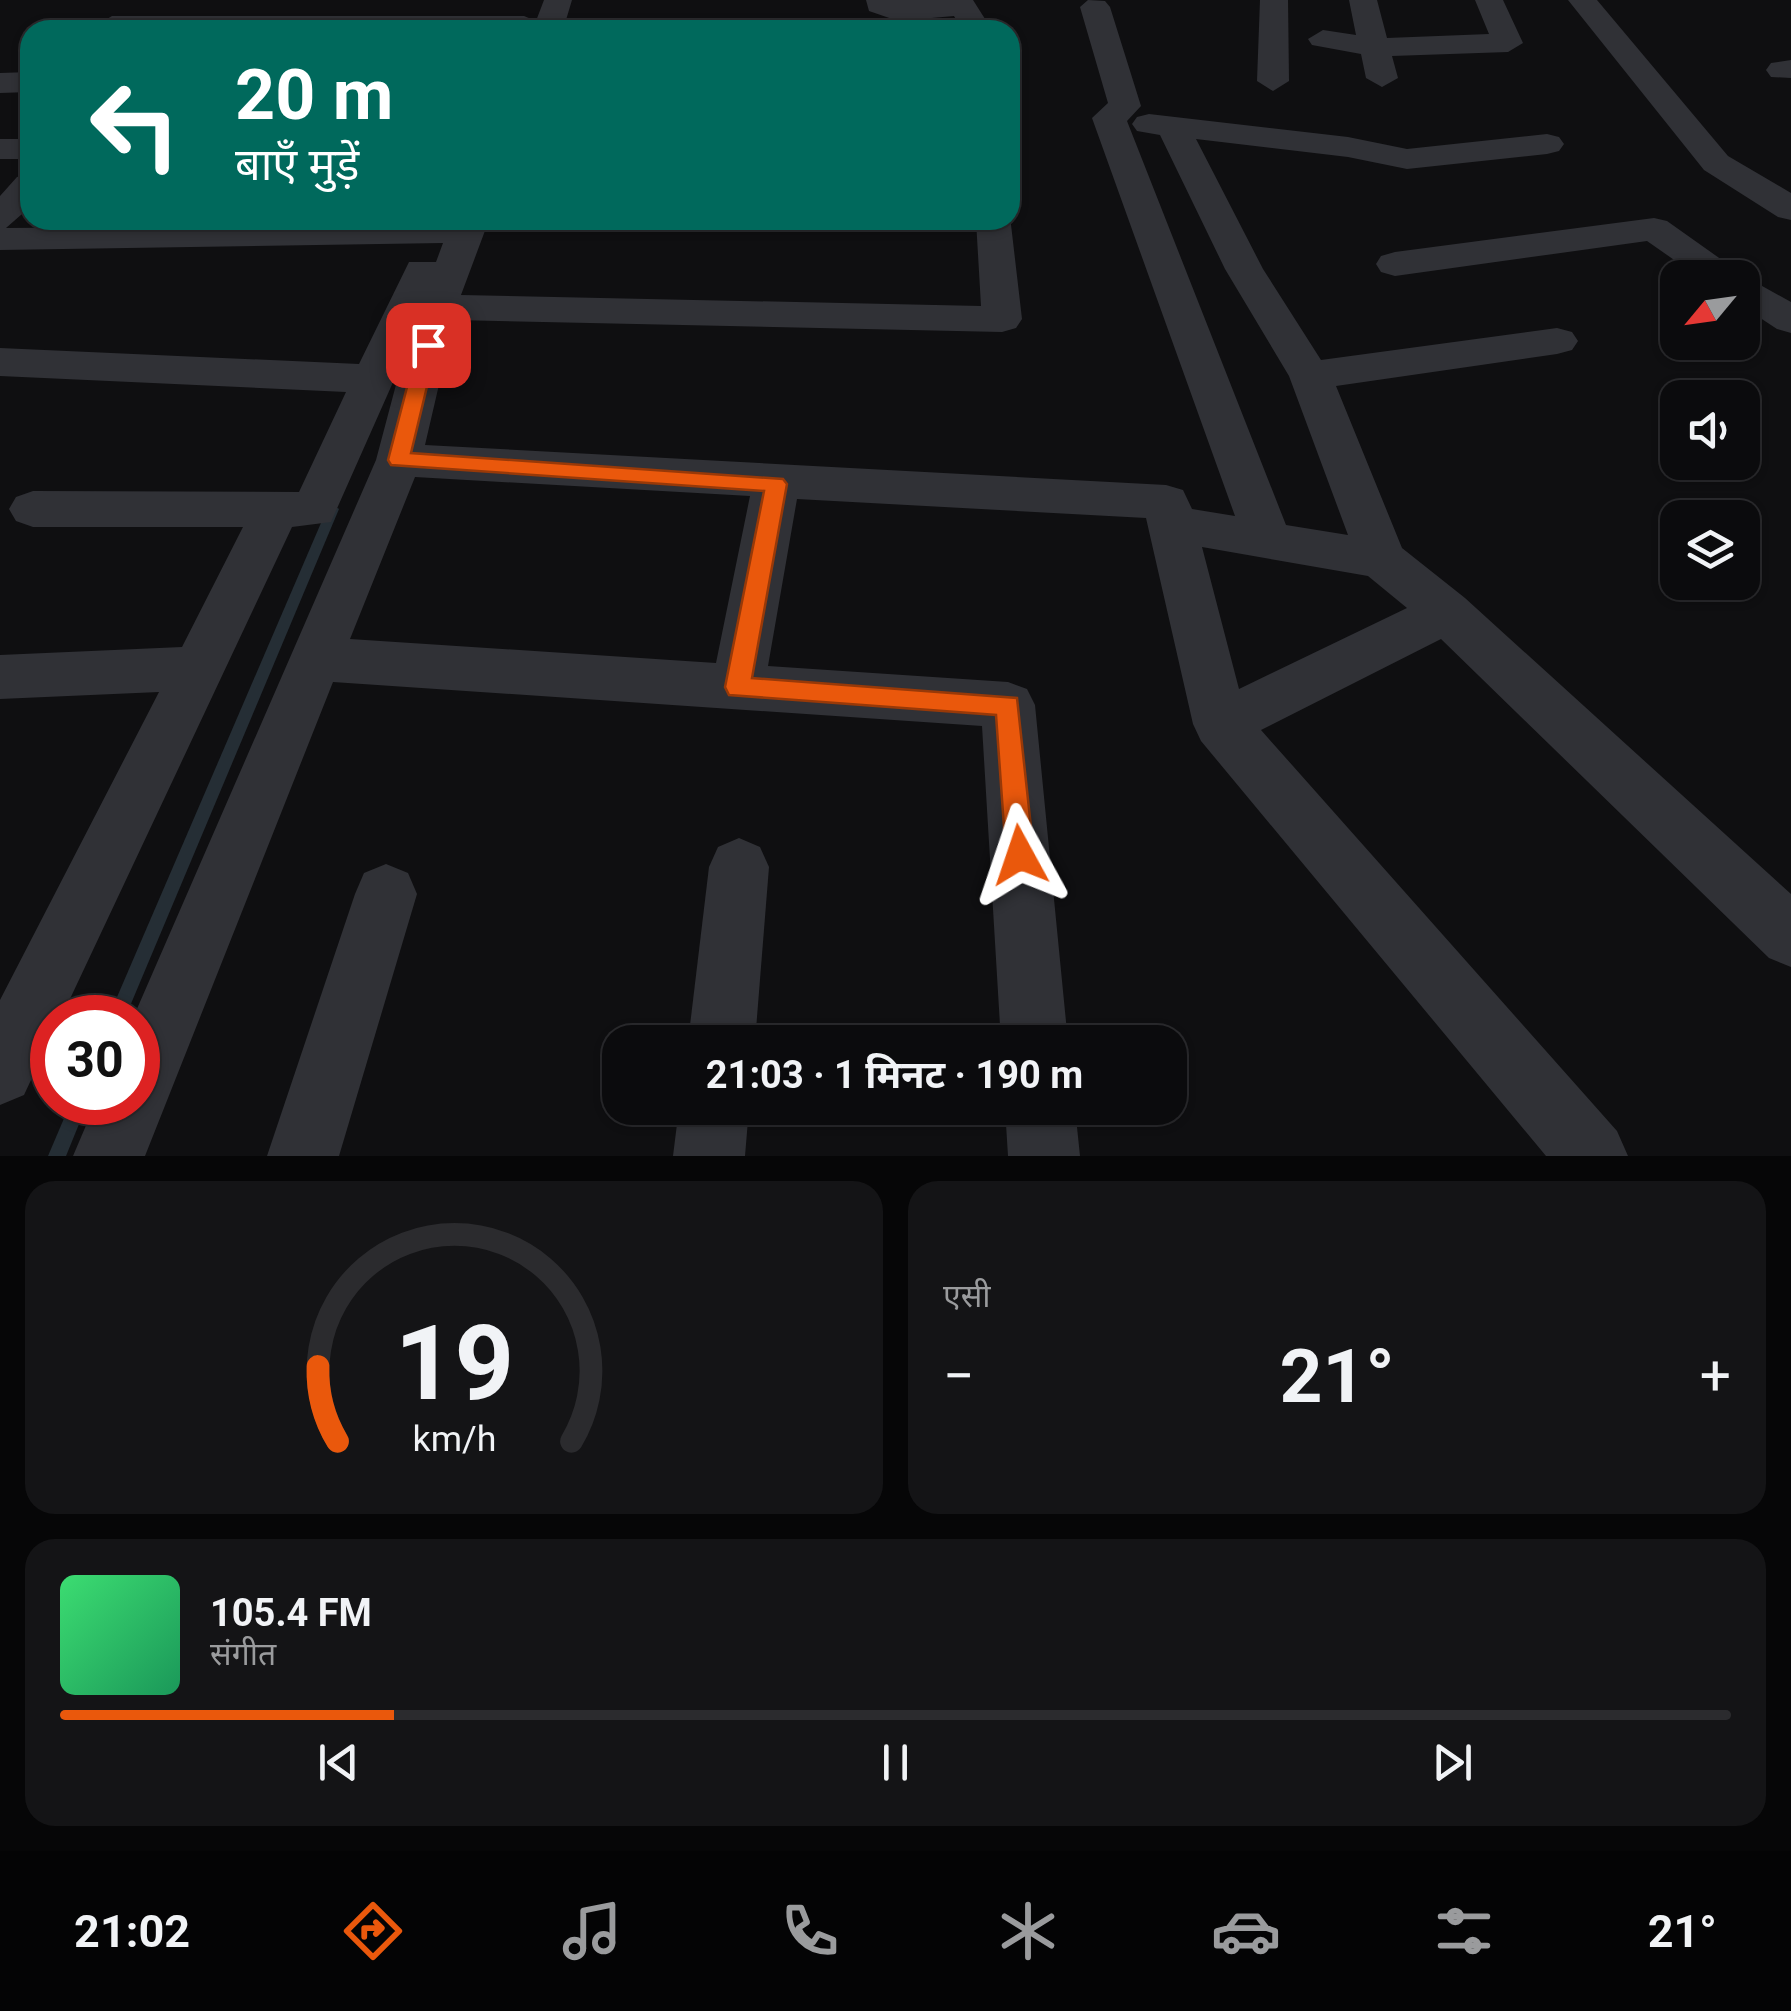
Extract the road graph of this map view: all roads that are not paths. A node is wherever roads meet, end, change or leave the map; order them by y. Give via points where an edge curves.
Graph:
1 (558, 0) edge
2 (880, 0) edge
3 (1274, 0) edge
4 (1364, 0) edge
5 (1489, 0) edge
6 (1582, 0) edge
7 (1095, 7) dead end
8 (534, 20) edge
9 (971, 20) edge
10 (1323, 39) dead end
11 (1376, 47) junction
12 (1272, 81) dead end
13 (1382, 81) dead end
14 (1109, 118) junction
15 (1173, 128) junction
16 (1547, 144) dead end
17 (20, 195) edge
18 (1791, 209) edge
19 (0, 218) edge
20 (271, 230) edge
21 (449, 230) edge
22 (451, 230) edge
23 (995, 230) edge
24 (0, 239) edge
25 (1701, 260) edge
26 (1394, 264) dead end
27 (1760, 300) edge
28 (437, 307) junction
29 (1791, 320) edge
30 (1557, 341) dead end
31 (0, 362) edge
32 (1310, 376) junction
33 (374, 379) junction
34 (399, 460) junction
35 (776, 484) junction
36 (33, 510) dead end
37 (276, 510) junction
38 (1172, 524) junction
39 (1268, 540) junction
40 (1382, 559) junction
41 (1447, 612) junction
42 (316, 659) junction
43 (198, 668) junction
44 (0, 677) edge
45 (738, 687) junction
46 (1221, 724) junction
47 (739, 866) dead end
48 (386, 894) dead end
49 (1791, 936) edge
50 (723, 1025) edge
51 (1034, 1025) edge
52 (160, 1034) edge
53 (0, 1071) edge
54 (122, 1125) edge
55 (712, 1125) edge
56 (1041, 1125) edge
57 (109, 1156) edge
58 (304, 1156) edge
59 (709, 1156) edge
60 (1044, 1156) edge
61 (1592, 1156) edge

1 - 8 street
2 - 9 street via 898,12 963,6
3 - 12 street
4 - 11 street
5 - 11 street via 1508,43
6 - 18 street via 1716,163
7 - 14 street via 1125,106
10 - 11 street
11 - 13 street
14 - 15 street
14 - 39 street
15 - 16 street via 1406,159
15 - 32 street via 1244,269
17 - 19 street
20 - 24 street
21 - 33 street
22 - 28 street
23 - 28 street via 1002,319
25 - 26 street via 1654,229
27 - 29 street
28 - 34 street
30 - 32 street
31 - 33 street
32 - 40 street
33 - 37 street via 314,510
34 - 35 street
34 - 42 street
35 - 38 street via 1166,502
35 - 45 street
36 - 37 street
37 - 43 street
38 - 39 street
38 - 46 street
39 - 40 street
40 - 41 street
41 - 46 street
41 - 49 street
42 - 45 street
42 - 52 street
43 - 44 street
43 - 53 street
45 - 51 street via 1008,706
46 - 61 street
47 - 50 street
48 - 58 street
54 - 57 street
55 - 59 street
56 - 60 street

